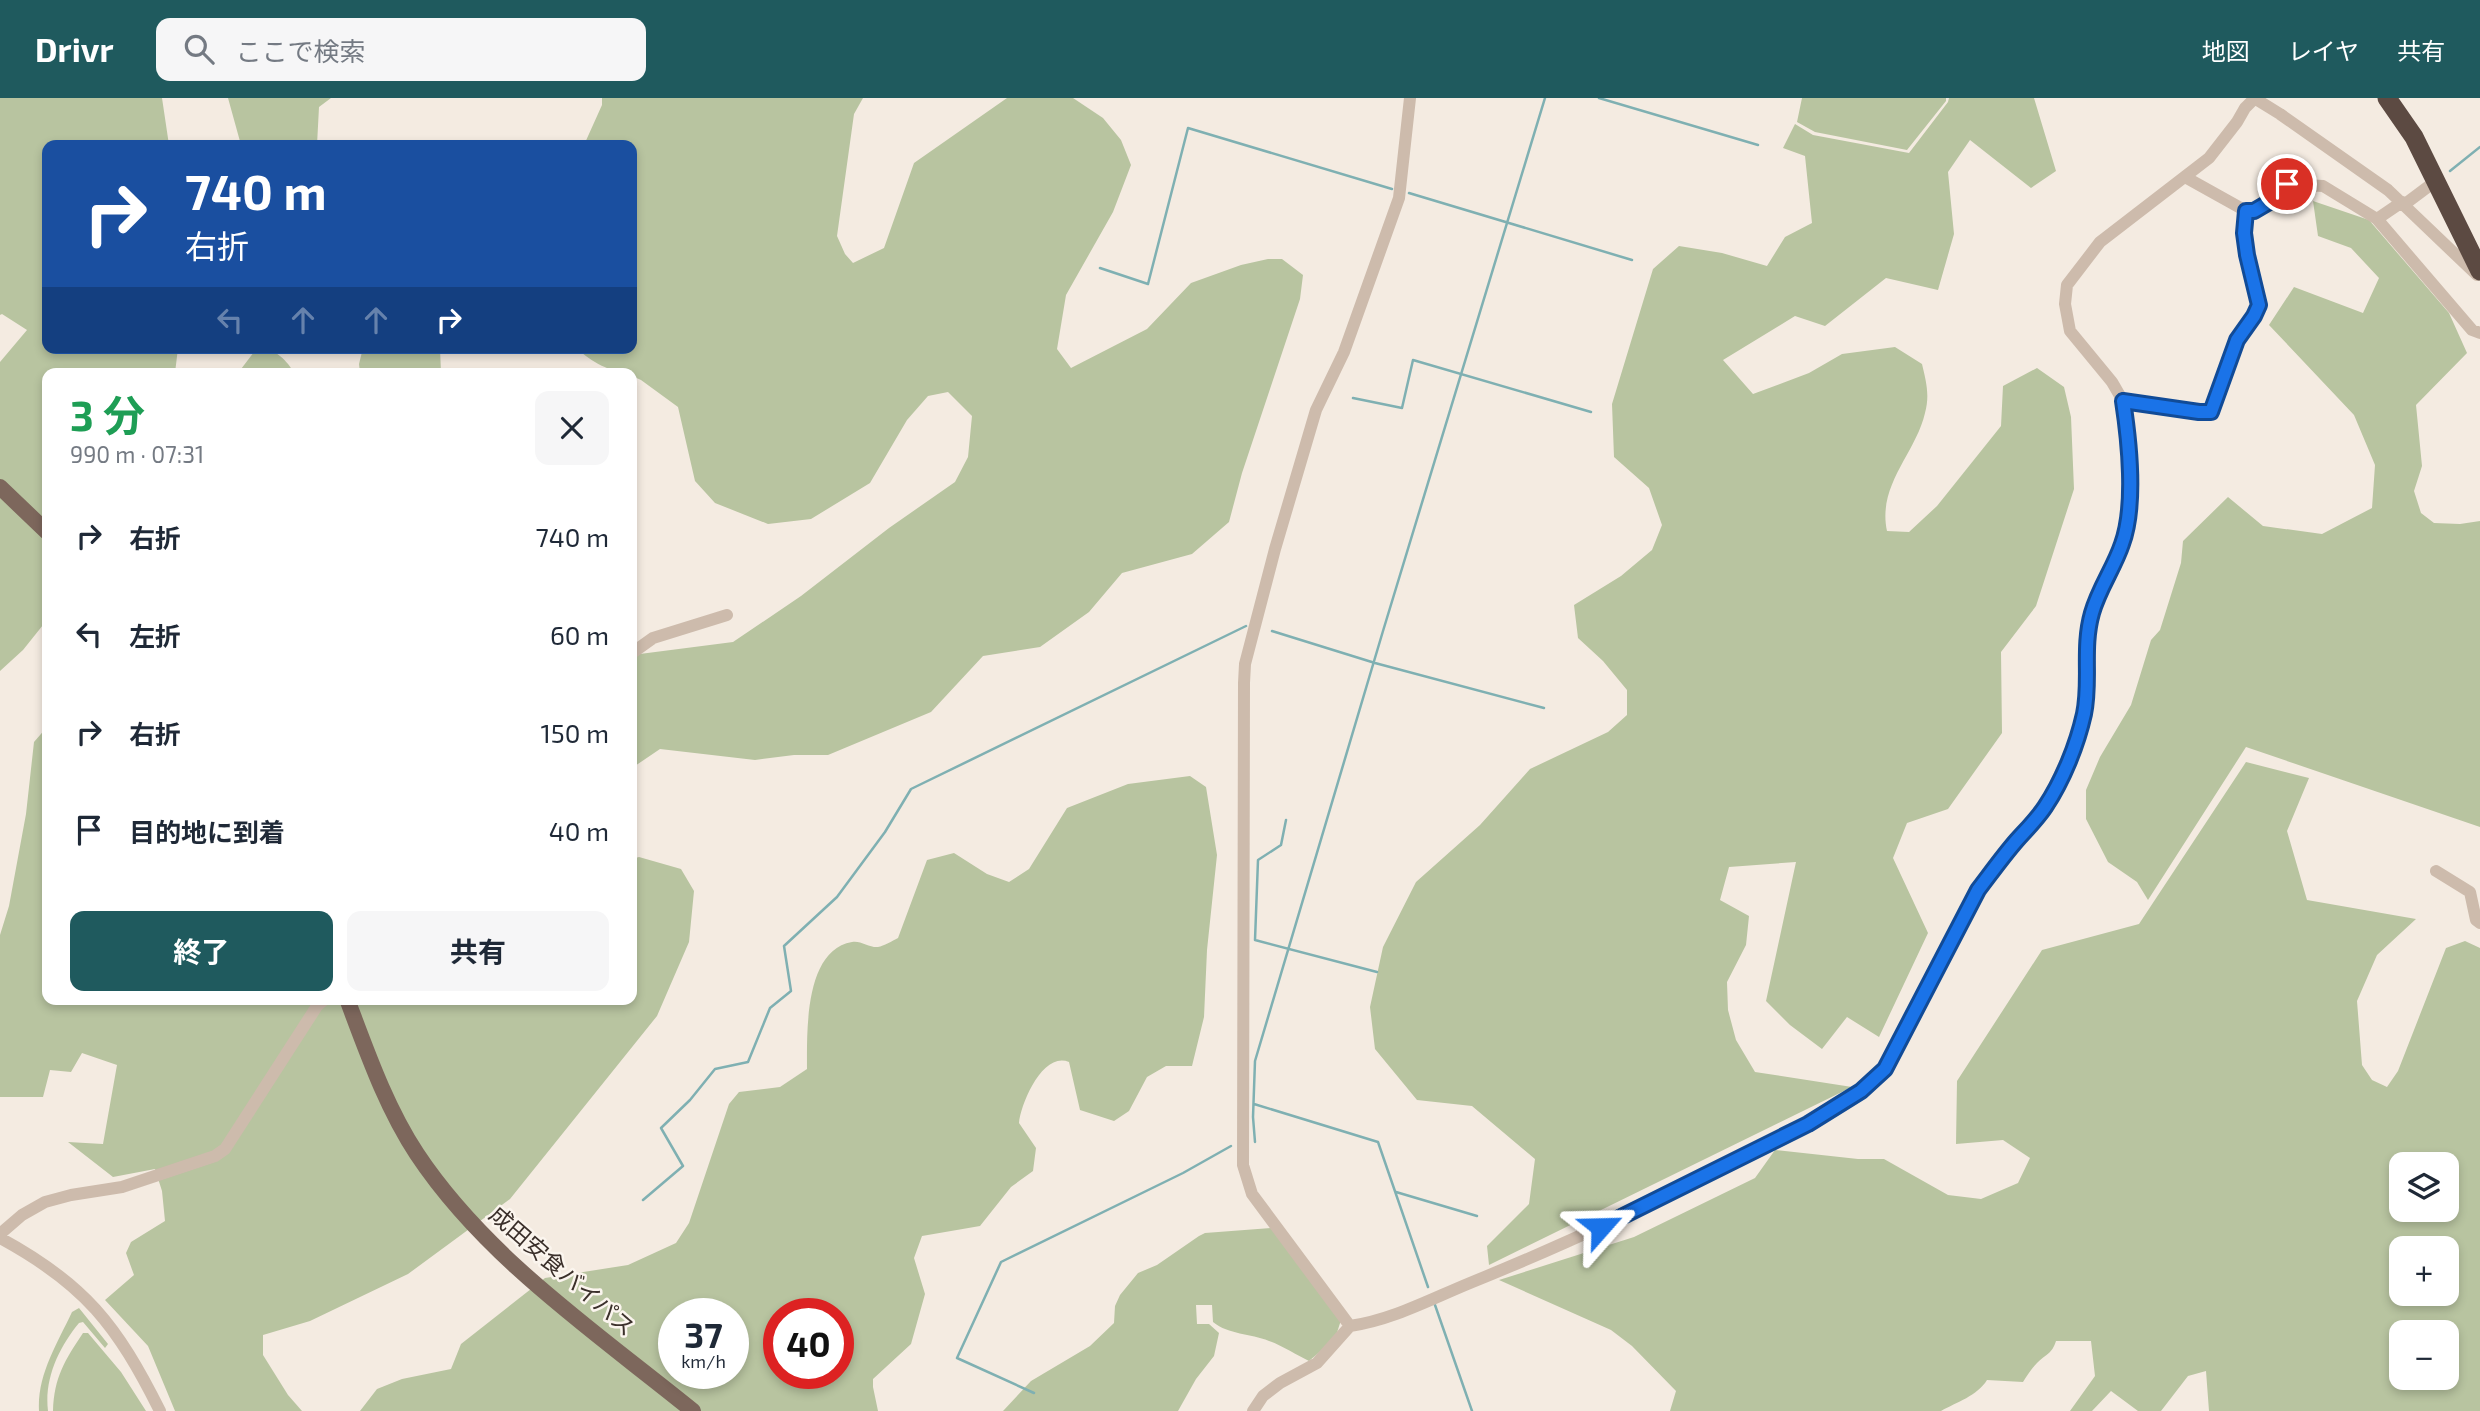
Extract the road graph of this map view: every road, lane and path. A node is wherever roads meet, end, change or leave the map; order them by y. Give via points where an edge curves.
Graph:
1 (1410, 98) edge
2 (2254, 98) edge
3 (2387, 98) edge
4 (2185, 177) junction
5 (2437, 180) junction
6 (2403, 203) junction
7 (2246, 211) junction
8 (2377, 219) junction
9 (2480, 271) edge
10 (2480, 277) edge
11 (2480, 333) edge
12 (2123, 401) junction
13 (0, 487) edge
14 (42, 527) edge
15 (727, 615) dead end
16 (637, 649) edge
17 (2436, 872) dead end
18 (2480, 923) edge
19 (318, 1005) edge
20 (350, 1005) edge
21 (0, 1236) edge
22 (1350, 1326) junction
23 (160, 1411) edge
24 (693, 1411) edge
25 (1253, 1411) edge

1 - 22 street via 1399,198 1344,352 1316,410 1275,549 1244,682 1243,1165 1252,1194
2 - 4 street via 2209,158
2 - 6 street
3 - 5 highway
4 - 7 street
4 - 12 street via 2100,242 2067,285 2070,331
5 - 6 street
5 - 9 highway
6 - 8 street
6 - 10 street
7 - 8 street via 2271,201 2274,190 2300,184 2323,186
7 - 12 street via 2247,255 2259,305 2237,340 2211,412
8 - 11 street via 2472,330
12 - 22 street via 2130,447 2128,517 2123,542 2092,614 2087,692 2074,744 2044,808 1978,890 1885,1069 1831,1111 1666,1196 1507,1270 1395,1314
13 - 14 main road
15 - 16 street via 653,638
17 - 18 street via 2470,892
19 - 21 street via 225,1149 122,1187 46,1202 22,1215
20 - 24 main road, 成田安食バイパス via 396,1116 436,1181 484,1237
21 - 23 street via 51,1267 89,1300 120,1338
22 - 25 street via 1317,1363 1280,1383

